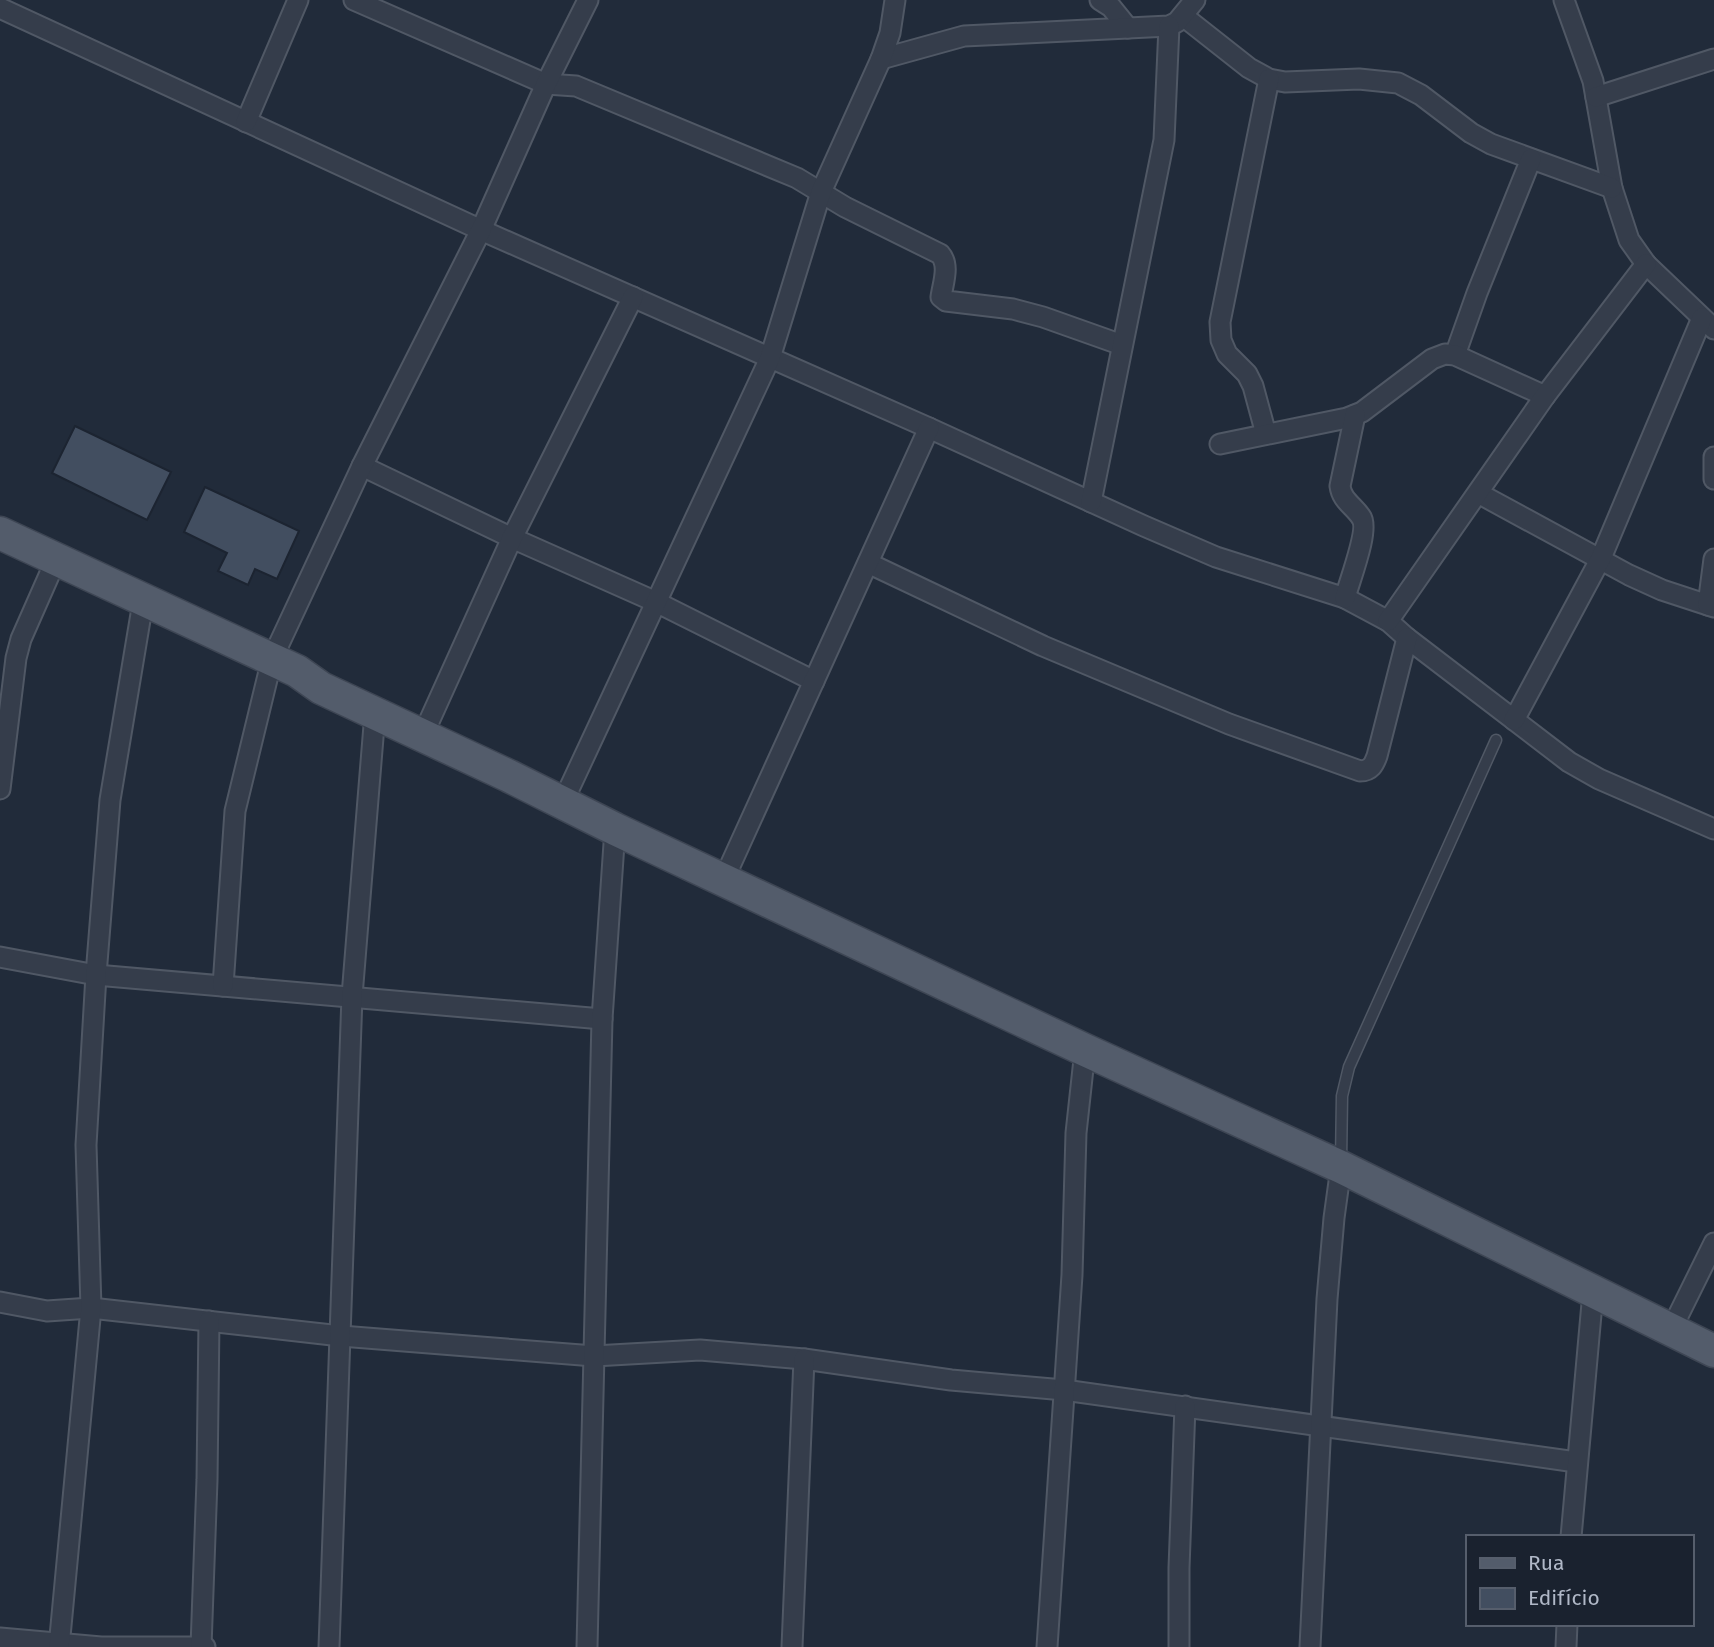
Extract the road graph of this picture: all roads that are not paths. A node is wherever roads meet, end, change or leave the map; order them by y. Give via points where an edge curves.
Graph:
1 (298, 0) edge
2 (354, 0) edge
3 (588, 0) edge
4 (895, 0) edge
5 (1100, 0) edge
6 (1564, 0) edge
7 (0, 8) edge
8 (1182, 14) edge
9 (1128, 28) junction
10 (1714, 59) edge
11 (881, 60) junction
12 (1269, 79) junction
13 (545, 84) junction
14 (1596, 97) junction
15 (246, 122) junction
16 (1531, 159) junction
17 (1612, 188) junction
18 (821, 191) junction
19 (481, 230) junction
20 (1646, 264) junction
21 (633, 297) junction
22 (1708, 323) edge
23 (1122, 345) junction
24 (1455, 355) junction
25 (770, 358) junction
26 (1545, 396) junction
27 (1355, 415) junction
28 (929, 428) junction
29 (1266, 434) junction
30 (1220, 444) dead end
31 (1714, 457) edge
32 (362, 466) junction
33 (1714, 479) edge
34 (1478, 493) junction
35 (1091, 502) junction
36 (0, 533) edge
37 (512, 538) junction
38 (0, 547) edge
39 (1601, 558) junction
40 (1714, 559) edge
41 (868, 563) junction
42 (51, 571) junction
43 (1345, 598) junction
44 (656, 602) junction
45 (1711, 606) edge
46 (141, 614) junction
47 (1388, 621) junction
48 (1407, 638) junction
49 (269, 666) junction
50 (814, 681) junction
51 (375, 713) junction
52 (1514, 720) junction
53 (422, 737) junction
54 (1496, 740) dead end
55 (0, 789) edge
56 (562, 804) junction
57 (615, 829) junction
58 (1714, 829) edge
59 (724, 879) junction
60 (0, 957) edge
61 (96, 975) junction
62 (223, 986) junction
63 (352, 996) junction
64 (602, 1019) junction
65 (1085, 1050) junction
66 (1341, 1167) junction
67 (1714, 1243) edge
68 (1592, 1292) junction
69 (0, 1301) edge
70 (91, 1308) junction
71 (209, 1321) junction
72 (1671, 1330) junction
73 (341, 1336) junction
74 (1714, 1351) edge
75 (594, 1356) junction
76 (804, 1359) junction
77 (1064, 1390) junction
78 (1185, 1406) junction
79 (1321, 1424) junction
80 (1576, 1462) junction
81 (1571, 1535) edge
82 (1567, 1626) edge
83 (0, 1639) edge
84 (59, 1645) edge
85 (203, 1647) edge
86 (329, 1647) edge
87 (587, 1647) edge
88 (792, 1647) edge
89 (1047, 1647) edge
90 (1180, 1647) edge
91 (1310, 1647) edge
92 (1566, 1647) edge

1 - 15 street
2 - 13 street
3 - 13 street
4 - 11 street
5 - 9 street
6 - 14 street
7 - 15 street
8 - 9 street
8 - 12 street
8 - 23 street via 1155,191
9 - 11 street via 964,36
10 - 14 street
11 - 18 street
12 - 16 street via 1398,83 1471,133
12 - 29 street via 1220,322 1227,354 1253,386
13 - 18 street via 576,86
13 - 19 street
14 - 17 street
15 - 19 street
16 - 17 street
16 - 24 street
17 - 20 street via 1629,240
18 - 23 street via 940,254 946,267 942,297 946,301 1013,309
18 - 25 street
19 - 21 street
19 - 32 street
20 - 22 street
20 - 26 street
21 - 25 street
21 - 37 street
22 - 39 street
23 - 35 street
24 - 26 street
24 - 27 street via 1432,359
25 - 28 street
25 - 44 street
26 - 34 street
27 - 29 street
27 - 43 street via 1340,486 1347,503 1362,518 1364,530
28 - 35 street
28 - 41 street
29 - 30 street
31 - 33 street
32 - 37 street
32 - 49 street
34 - 39 street
34 - 47 street
35 - 43 street via 1216,557
36 - 49 main road
37 - 44 street
37 - 53 street
38 - 42 main road
39 - 45 street via 1662,590
39 - 52 street
40 - 45 street
41 - 48 street via 1043,646 1229,724 1360,771 1373,765 1377,756
41 - 50 street
42 - 46 main road
42 - 55 street via 16,658
43 - 47 street
44 - 50 street
44 - 56 street
46 - 49 main road
46 - 61 street via 110,800
47 - 48 street
48 - 52 street
49 - 51 main road via 292,684 321,688
49 - 62 street via 235,811
50 - 59 street
51 - 53 main road
51 - 63 street
52 - 58 street via 1599,779
53 - 56 main road
54 - 66 lane via 1349,1067 1342,1096
56 - 57 main road
57 - 59 main road
57 - 64 street
59 - 65 main road
60 - 61 street
61 - 62 street
61 - 70 street via 86,1146
62 - 63 street
63 - 64 street
63 - 73 street
64 - 75 street
65 - 66 main road
65 - 77 street via 1076,1133
66 - 68 main road
66 - 79 street via 1328,1287
67 - 72 street
68 - 72 main road
68 - 80 street
69 - 70 street via 47,1311
70 - 71 street
70 - 84 street
71 - 73 street
71 - 85 street
72 - 74 main road
73 - 75 street
73 - 86 street
75 - 76 street via 700,1350
75 - 87 street
76 - 77 street
76 - 88 street
77 - 78 street
77 - 89 street
78 - 79 street
78 - 90 street
79 - 80 street
79 - 91 street
80 - 81 street
82 - 92 street
83 - 84 street
84 - 85 street

